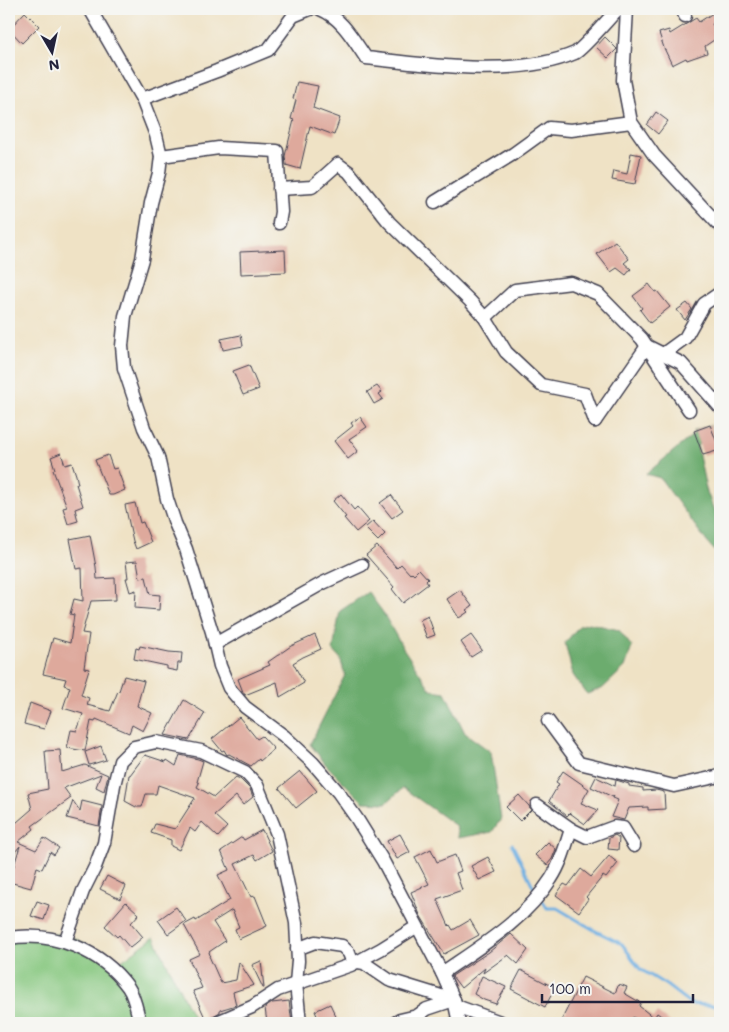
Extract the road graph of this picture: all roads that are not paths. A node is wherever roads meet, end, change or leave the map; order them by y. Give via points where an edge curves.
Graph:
1 (90, 9) edge
2 (310, 9) edge
3 (320, 9) edge
4 (618, 9) edge
5 (627, 9) edge
6 (142, 99) junction
7 (631, 122) junction
8 (161, 156) junction
9 (279, 189) junction
10 (434, 202) dead end
11 (279, 223) dead end
12 (720, 226) edge
13 (720, 293) edge
14 (485, 318) junction
15 (647, 346) junction
16 (663, 354) junction
17 (720, 407) edge
18 (689, 410) dead end
19 (362, 565) dead end
20 (215, 644) junction
21 (548, 721) dead end
22 (720, 776) edge
23 (537, 805) dead end
24 (572, 829) junction
25 (634, 846) dead end
26 (416, 927) junction
27 (9, 938) edge
28 (64, 942) junction
29 (297, 949) junction
30 (358, 961) junction
31 (442, 973) junction
32 (296, 983) junction
33 (454, 1000) junction
34 (140, 1023) edge
35 (215, 1023) edge
36 (300, 1023) edge
37 (395, 1023) edge
38 (459, 1023) edge
39 (503, 1023) edge

1 - 6 street
2 - 6 street via 293,16 268,50
3 - 4 street via 330,13 348,30 366,58 476,68 533,65 577,52
5 - 7 street via 623,80
6 - 8 street
7 - 10 street via 571,130 549,128
7 - 12 street via 654,155
8 - 9 street via 218,148 278,151
8 - 20 street via 142,260 125,316 122,353 130,390 158,457 167,499
9 - 11 street
9 - 14 street via 312,187 338,164 389,222
13 - 16 street via 704,304 685,338
14 - 15 street via 515,290 571,283 598,294
14 - 15 street via 506,352 541,385 584,394 595,421
15 - 16 street
15 - 18 street
16 - 17 street via 682,362
19 - 20 street via 323,583
20 - 26 street via 229,688 245,707 313,763 358,819
21 - 22 street via 579,763 674,786
23 - 24 street
24 - 25 street via 587,837 614,827 623,828
24 - 31 street via 552,878 530,907
26 - 30 street
26 - 31 street
27 - 28 street via 36,937
28 - 29 street via 104,843 120,761 134,747 156,742 201,751 245,772 257,785 277,834 296,923
28 - 34 street via 87,950 128,988
29 - 30 street via 316,942 342,946 352,961
29 - 32 street
30 - 32 street
30 - 33 street via 389,980
31 - 33 street
32 - 35 street
32 - 36 street
33 - 37 street
33 - 38 street
33 - 39 street via 456,1006

